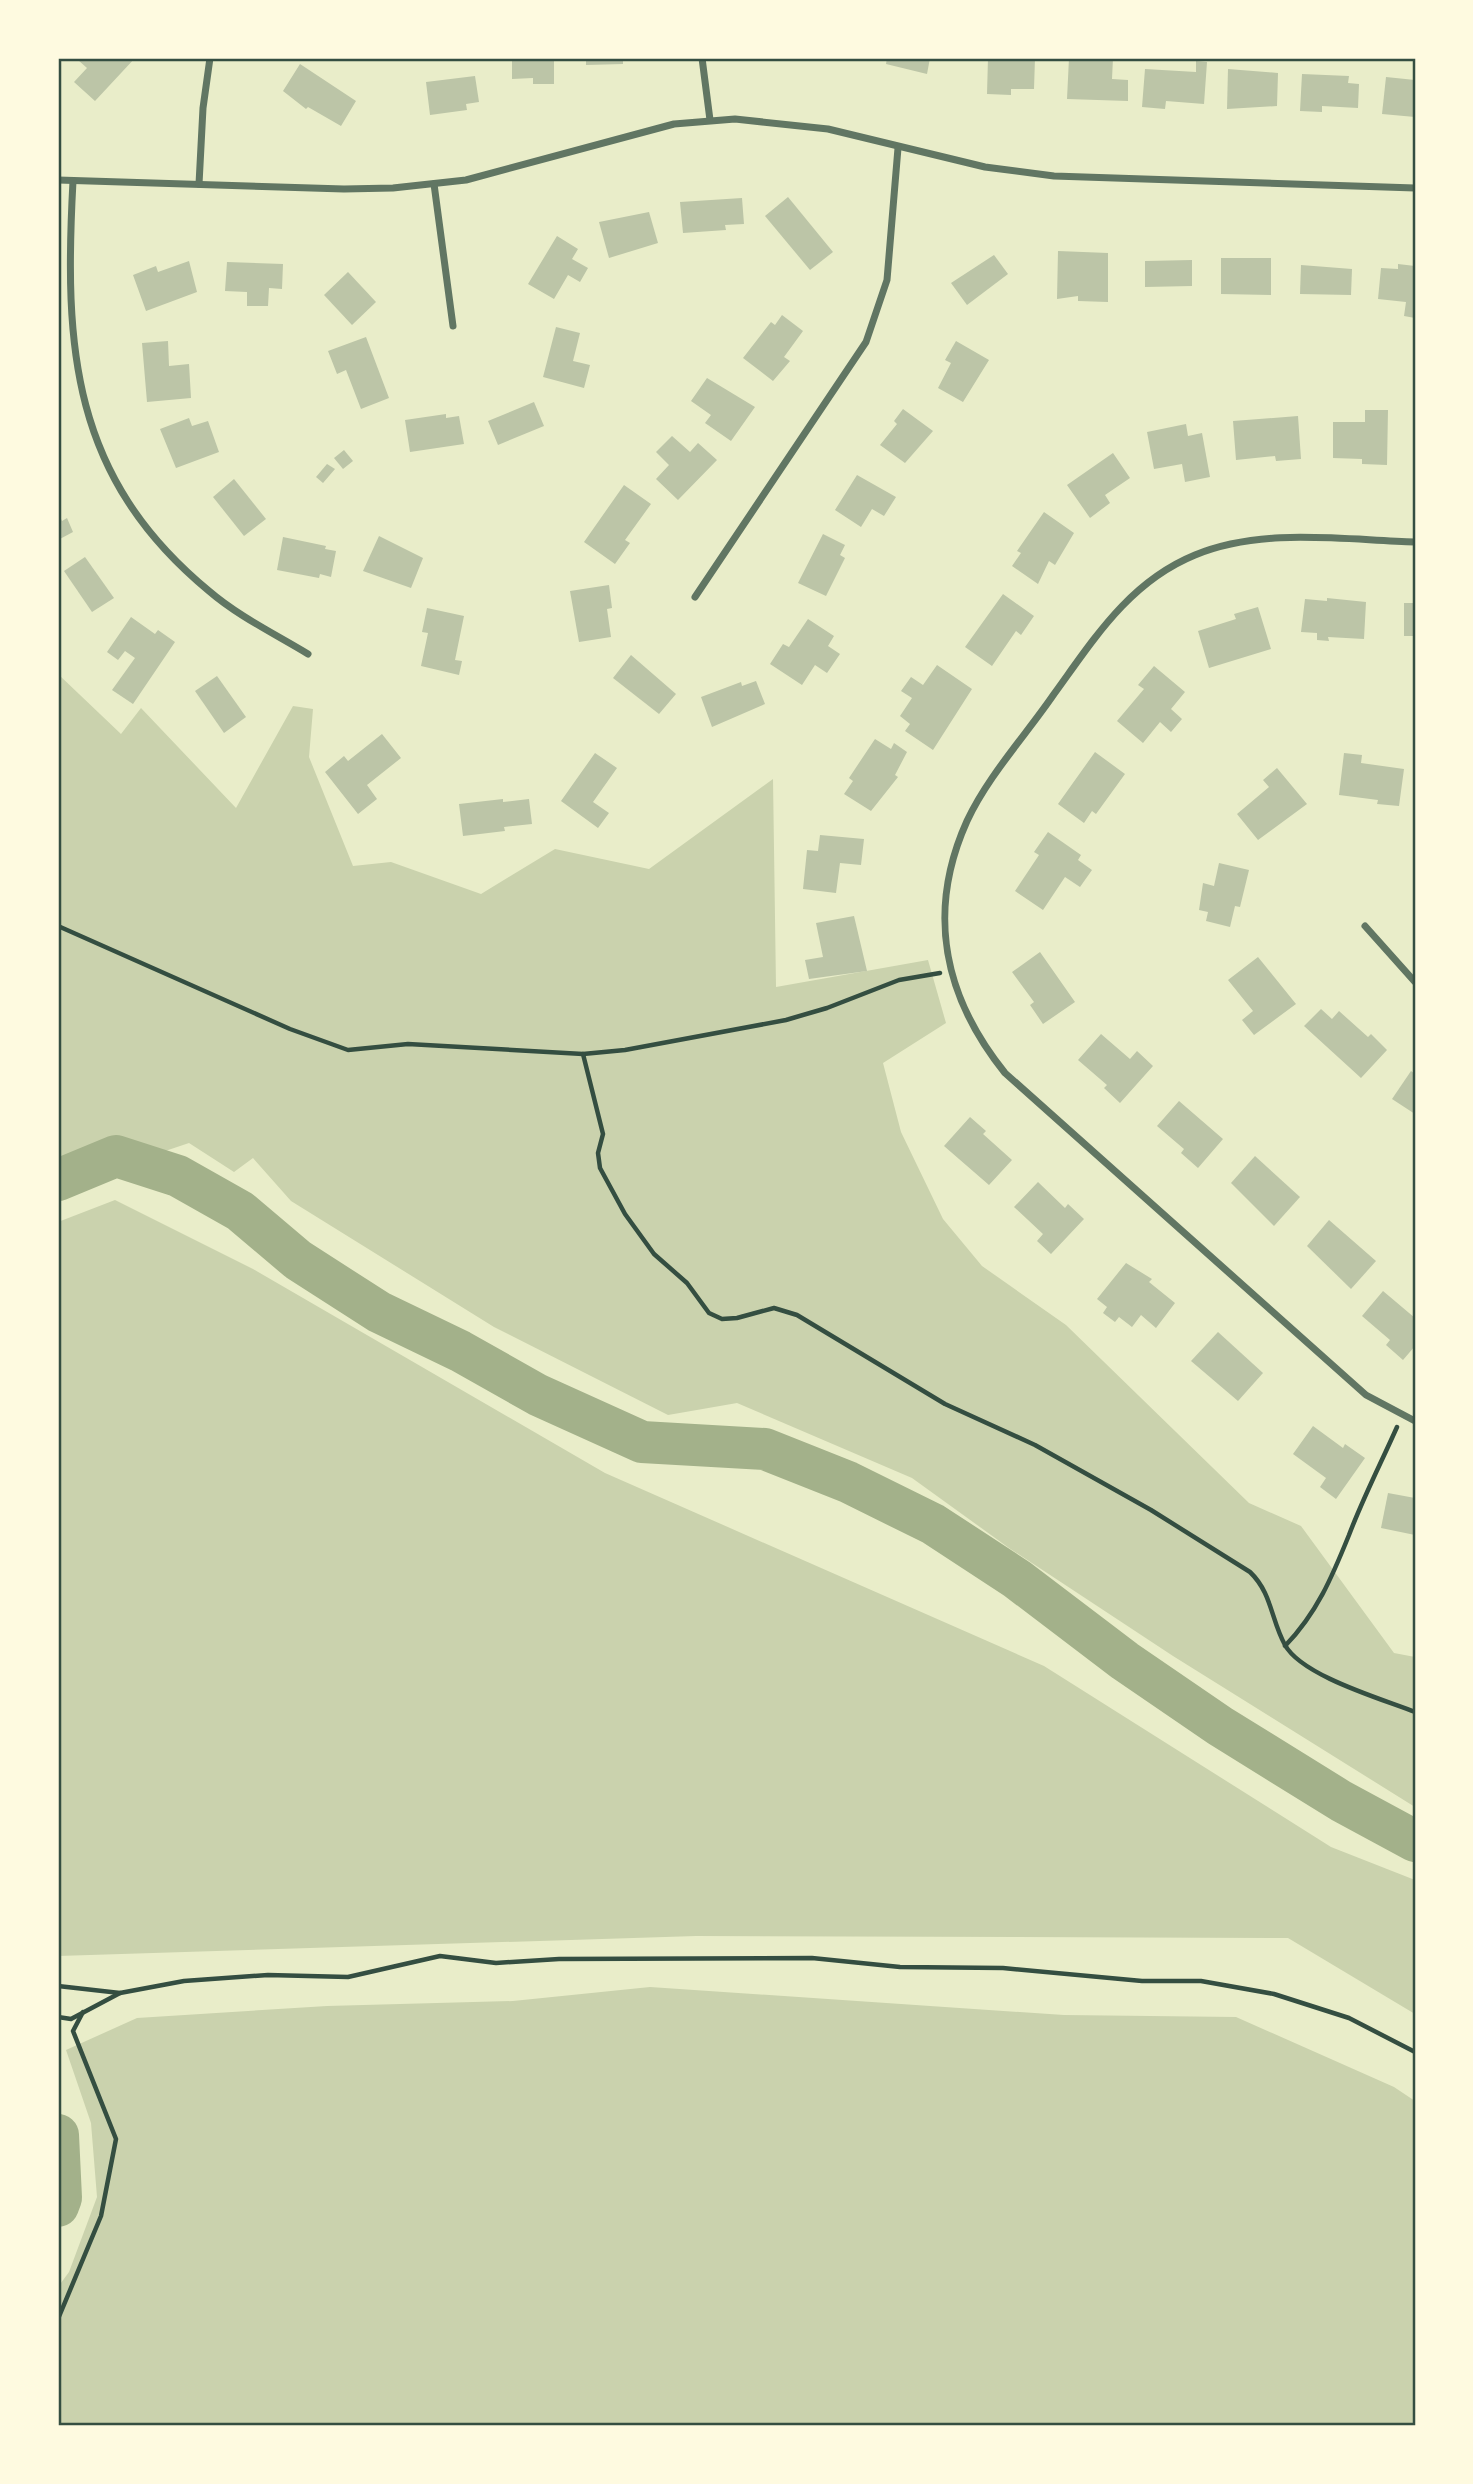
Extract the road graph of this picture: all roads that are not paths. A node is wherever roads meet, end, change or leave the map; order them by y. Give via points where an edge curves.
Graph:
1 (210, 58) edge
2 (702, 58) edge
3 (710, 120) junction
4 (898, 148) junction
5 (58, 180) edge
6 (73, 181) junction
7 (199, 184) junction
8 (434, 184) junction
9 (1415, 188) edge
10 (453, 326) dead end
11 (1415, 542) edge
12 (695, 597) dead end
13 (307, 654) dead end
14 (1365, 926) dead end
15 (1415, 982) edge
16 (1415, 1421) edge

1 - 7 street via 202,108
2 - 3 street
3 - 4 street via 766,120 828,129
3 - 8 street via 674,124 466,180
4 - 9 street via 1055,176
4 - 12 street via 888,273 866,342
5 - 6 street
6 - 7 street
6 - 13 street via 72,348 86,411 109,468 143,524 183,569 211,594
7 - 8 street via 344,189
8 - 10 street
11 - 16 street via 1256,539 1219,546 1171,566 1123,602 968,820 950,870 945,903 951,970 969,1023 1004,1073 1367,1395
14 - 15 street

